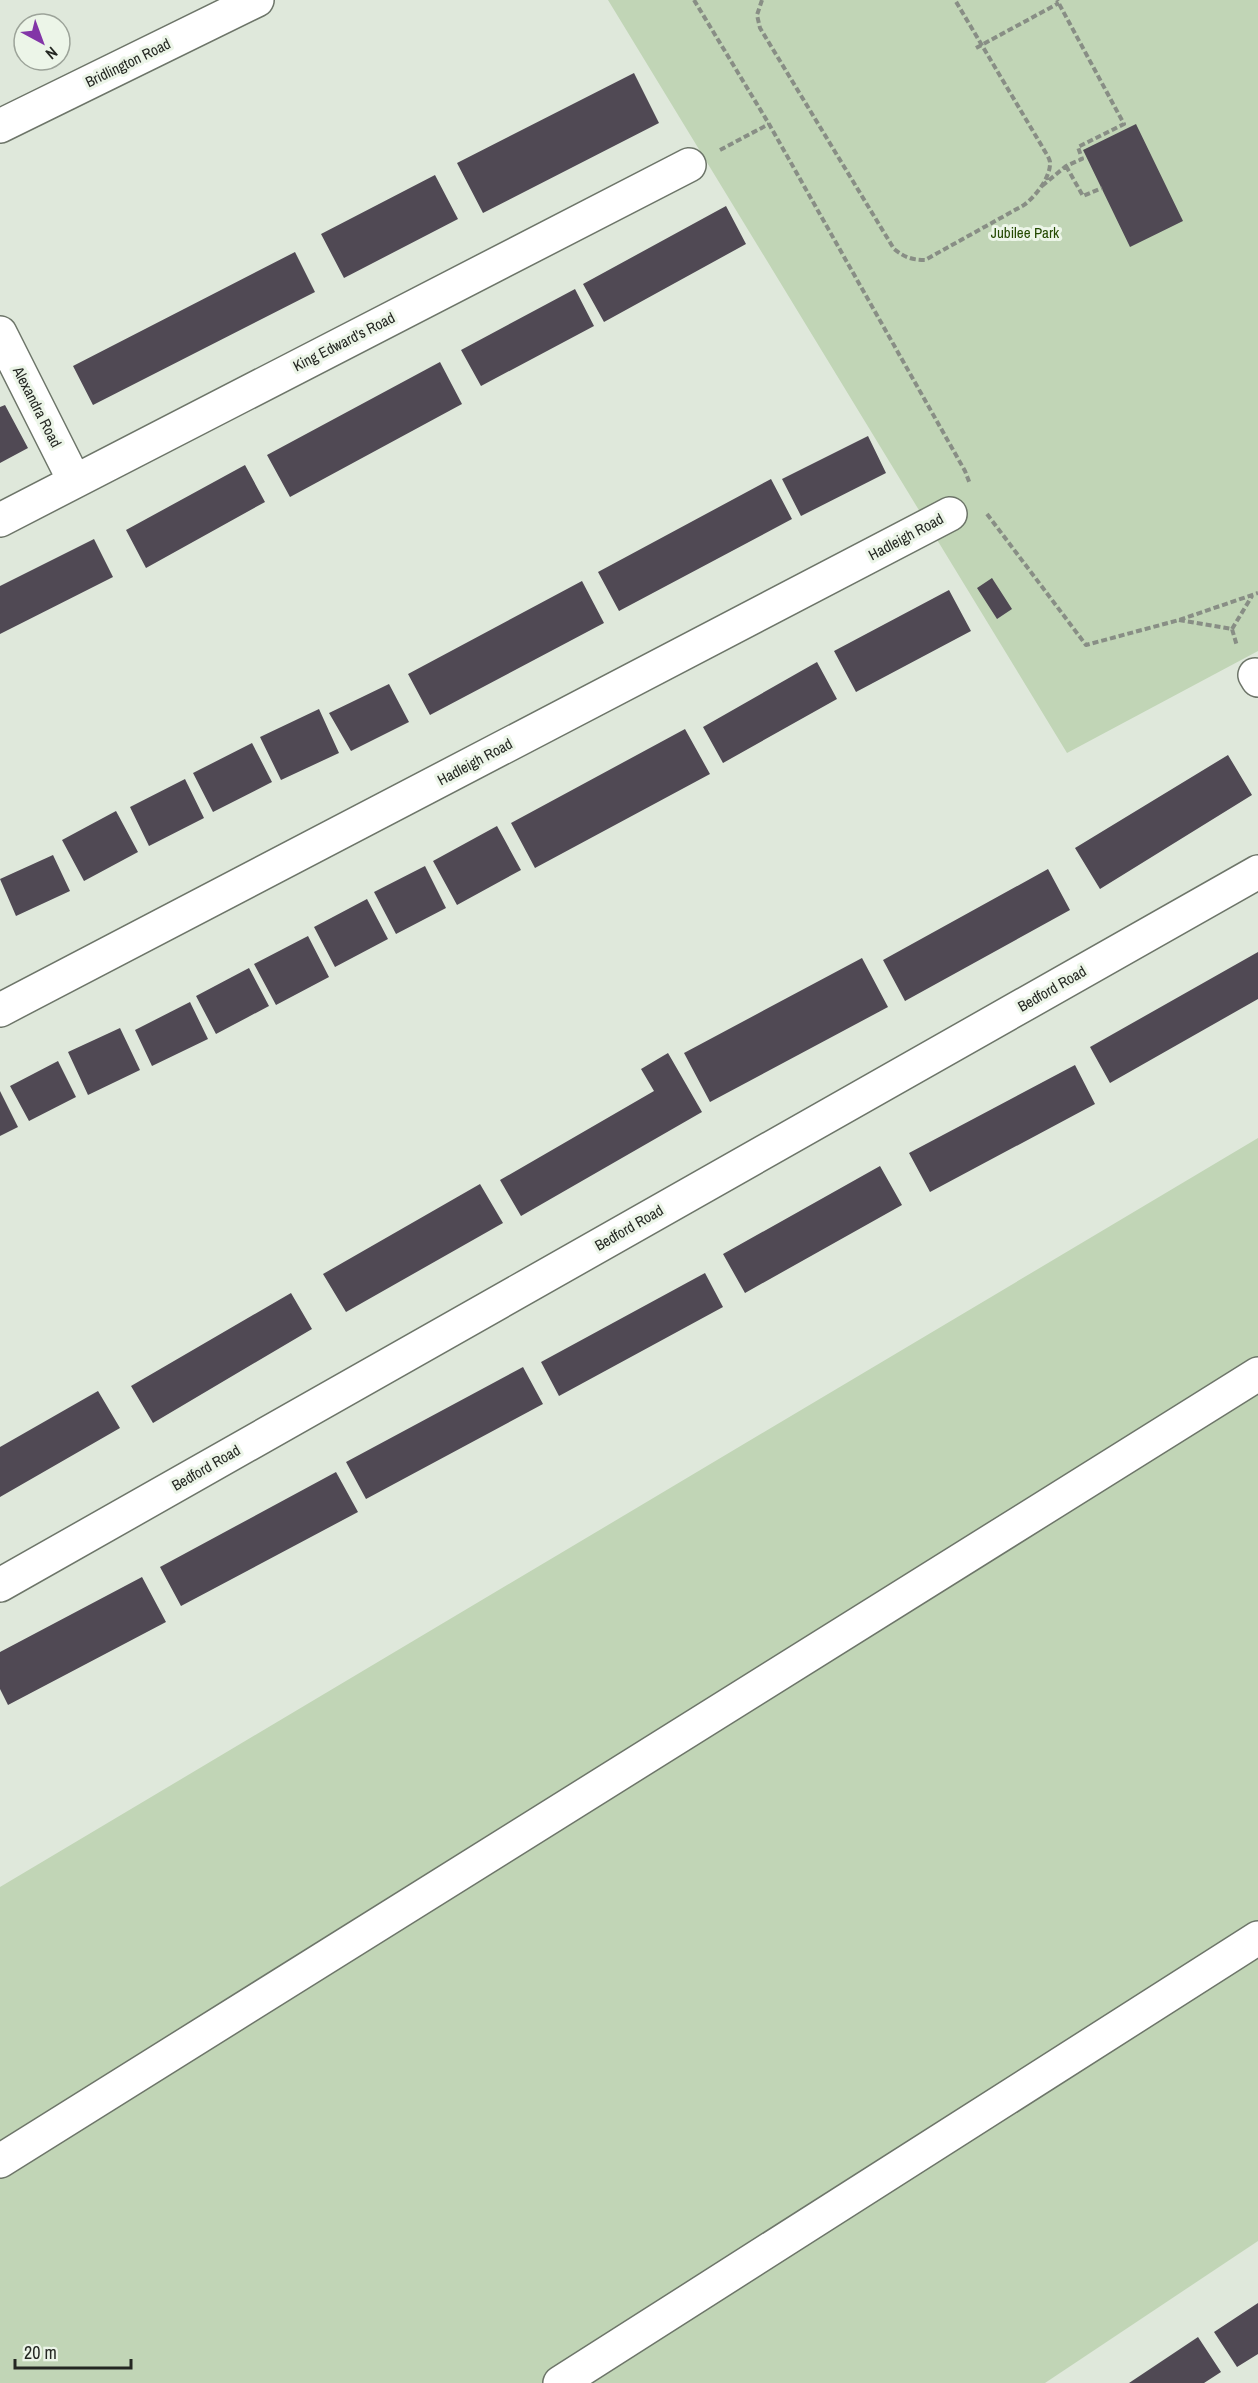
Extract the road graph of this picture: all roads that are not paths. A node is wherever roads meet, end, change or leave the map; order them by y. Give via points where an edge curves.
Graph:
1 (257, 0) edge
2 (0, 126) edge
3 (689, 165) road end
4 (0, 333) edge
5 (74, 480) junction
6 (950, 514) dead end
7 (0, 520) edge
8 (1258, 872) edge
9 (0, 1010) edge
10 (1258, 1374) edge
11 (0, 1585) edge
12 (1258, 1938) edge
13 (0, 2161) edge
14 (560, 2383) edge

1 - 2 street, Bridlington Road
3 - 5 street, King Edward's Road
4 - 5 street, Alexandra Road
5 - 7 street, King Edward's Road
6 - 9 street, Hadleigh Road
8 - 11 street, Bedford Road
10 - 13 street
12 - 14 street

